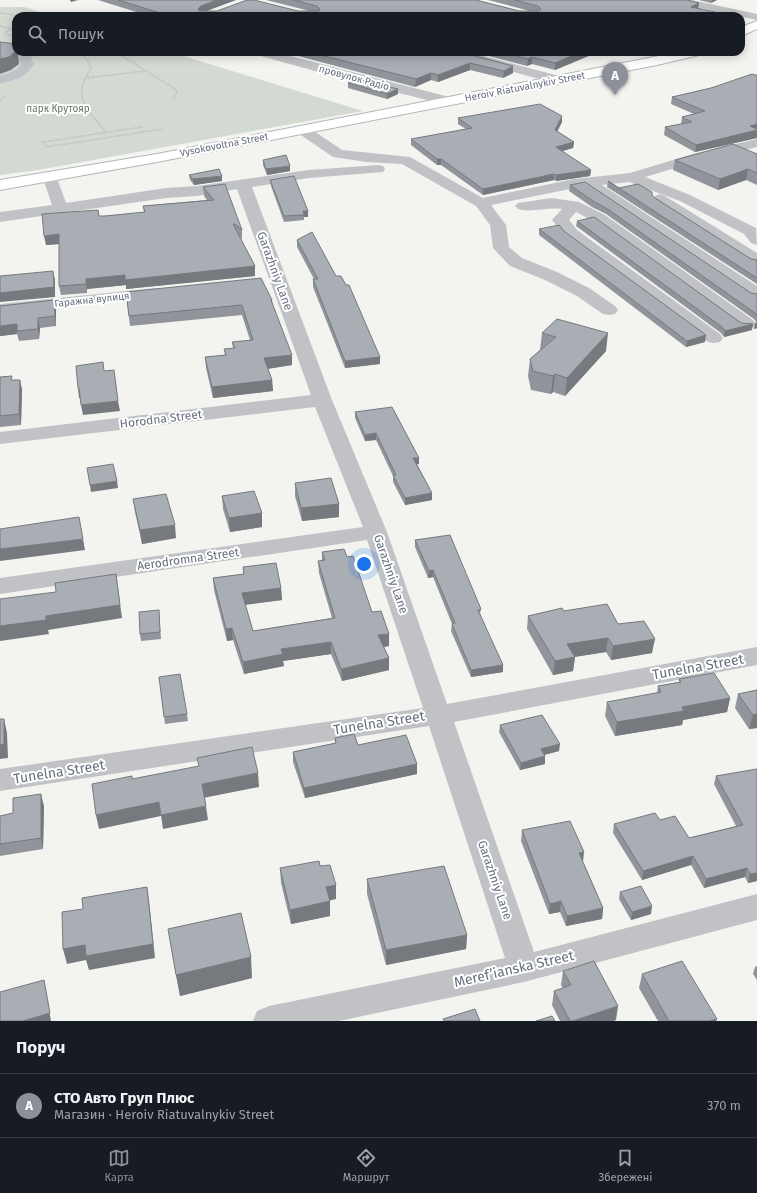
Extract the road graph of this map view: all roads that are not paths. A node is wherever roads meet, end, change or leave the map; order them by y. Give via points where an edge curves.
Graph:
1 (678, 0) edge
2 (734, 12) edge
3 (745, 14) edge
4 (757, 17) edge
5 (757, 24) edge
6 (745, 30) edge
7 (275, 56) edge
8 (469, 56) edge
9 (671, 56) edge
10 (26, 58) dead end
11 (0, 79) edge
12 (558, 80) junction
13 (448, 102) junction
14 (303, 130) junction
15 (757, 143) edge
16 (50, 178) junction
17 (631, 178) junction
18 (588, 182) junction
19 (243, 184) junction
20 (0, 186) edge
21 (648, 191) edge
22 (433, 192) dead end
23 (484, 202) junction
24 (574, 205) junction
25 (61, 209) junction
26 (0, 216) edge
27 (757, 240) edge
28 (757, 260) edge
29 (171, 292) edge
30 (757, 294) edge
31 (0, 310) edge
32 (609, 310) dead end
33 (747, 324) edge
34 (714, 338) dead end
35 (322, 400) junction
36 (0, 438) edge
37 (376, 532) junction
38 (0, 586) edge
39 (757, 656) edge
40 (439, 714) junction
41 (0, 780) edge
42 (757, 907) edge
43 (524, 968) junction
44 (269, 1021) edge

1 - 2 street
3 - 4 street
5 - 6 main road
7 - 13 street, провулок Радіо
8 - 12 street
9 - 12 main road, Heroiv Riatuvalnykiv Street
10 - 11 street via 24,60 28,64 25,69 9,78
12 - 13 main road, Heroiv Riatuvalnykiv Street
13 - 14 main road, Vysokovoltna Street
14 - 16 main road, Vysokovoltna Street
14 - 23 street via 338,154 405,160
15 - 17 street via 698,157
16 - 20 main road, Vysokovoltna Street
16 - 25 street
17 - 18 street
17 - 27 street via 685,198 750,231
18 - 23 street
18 - 30 street
19 - 22 street via 309,174 381,169 401,172
19 - 25 street
19 - 35 street, Garazhniy Lane via 271,281
21 - 28 street
23 - 24 street via 501,208 551,203
23 - 32 street via 498,225 501,248 516,262 583,292
24 - 33 street via 599,218
24 - 34 street via 560,220 571,233
25 - 26 street
29 - 31 street, Гаражна вулиця
35 - 36 street, Horodna Street
35 - 37 street, Garazhniy Lane
37 - 38 street, Aerodromna Street
37 - 40 street, Garazhniy Lane
39 - 40 street, Tunelna Street
40 - 41 street, Tunelna Street
40 - 43 street, Garazhniy Lane
42 - 43 street, Meref’ianska Street
43 - 44 street, Meref’ianska Street

